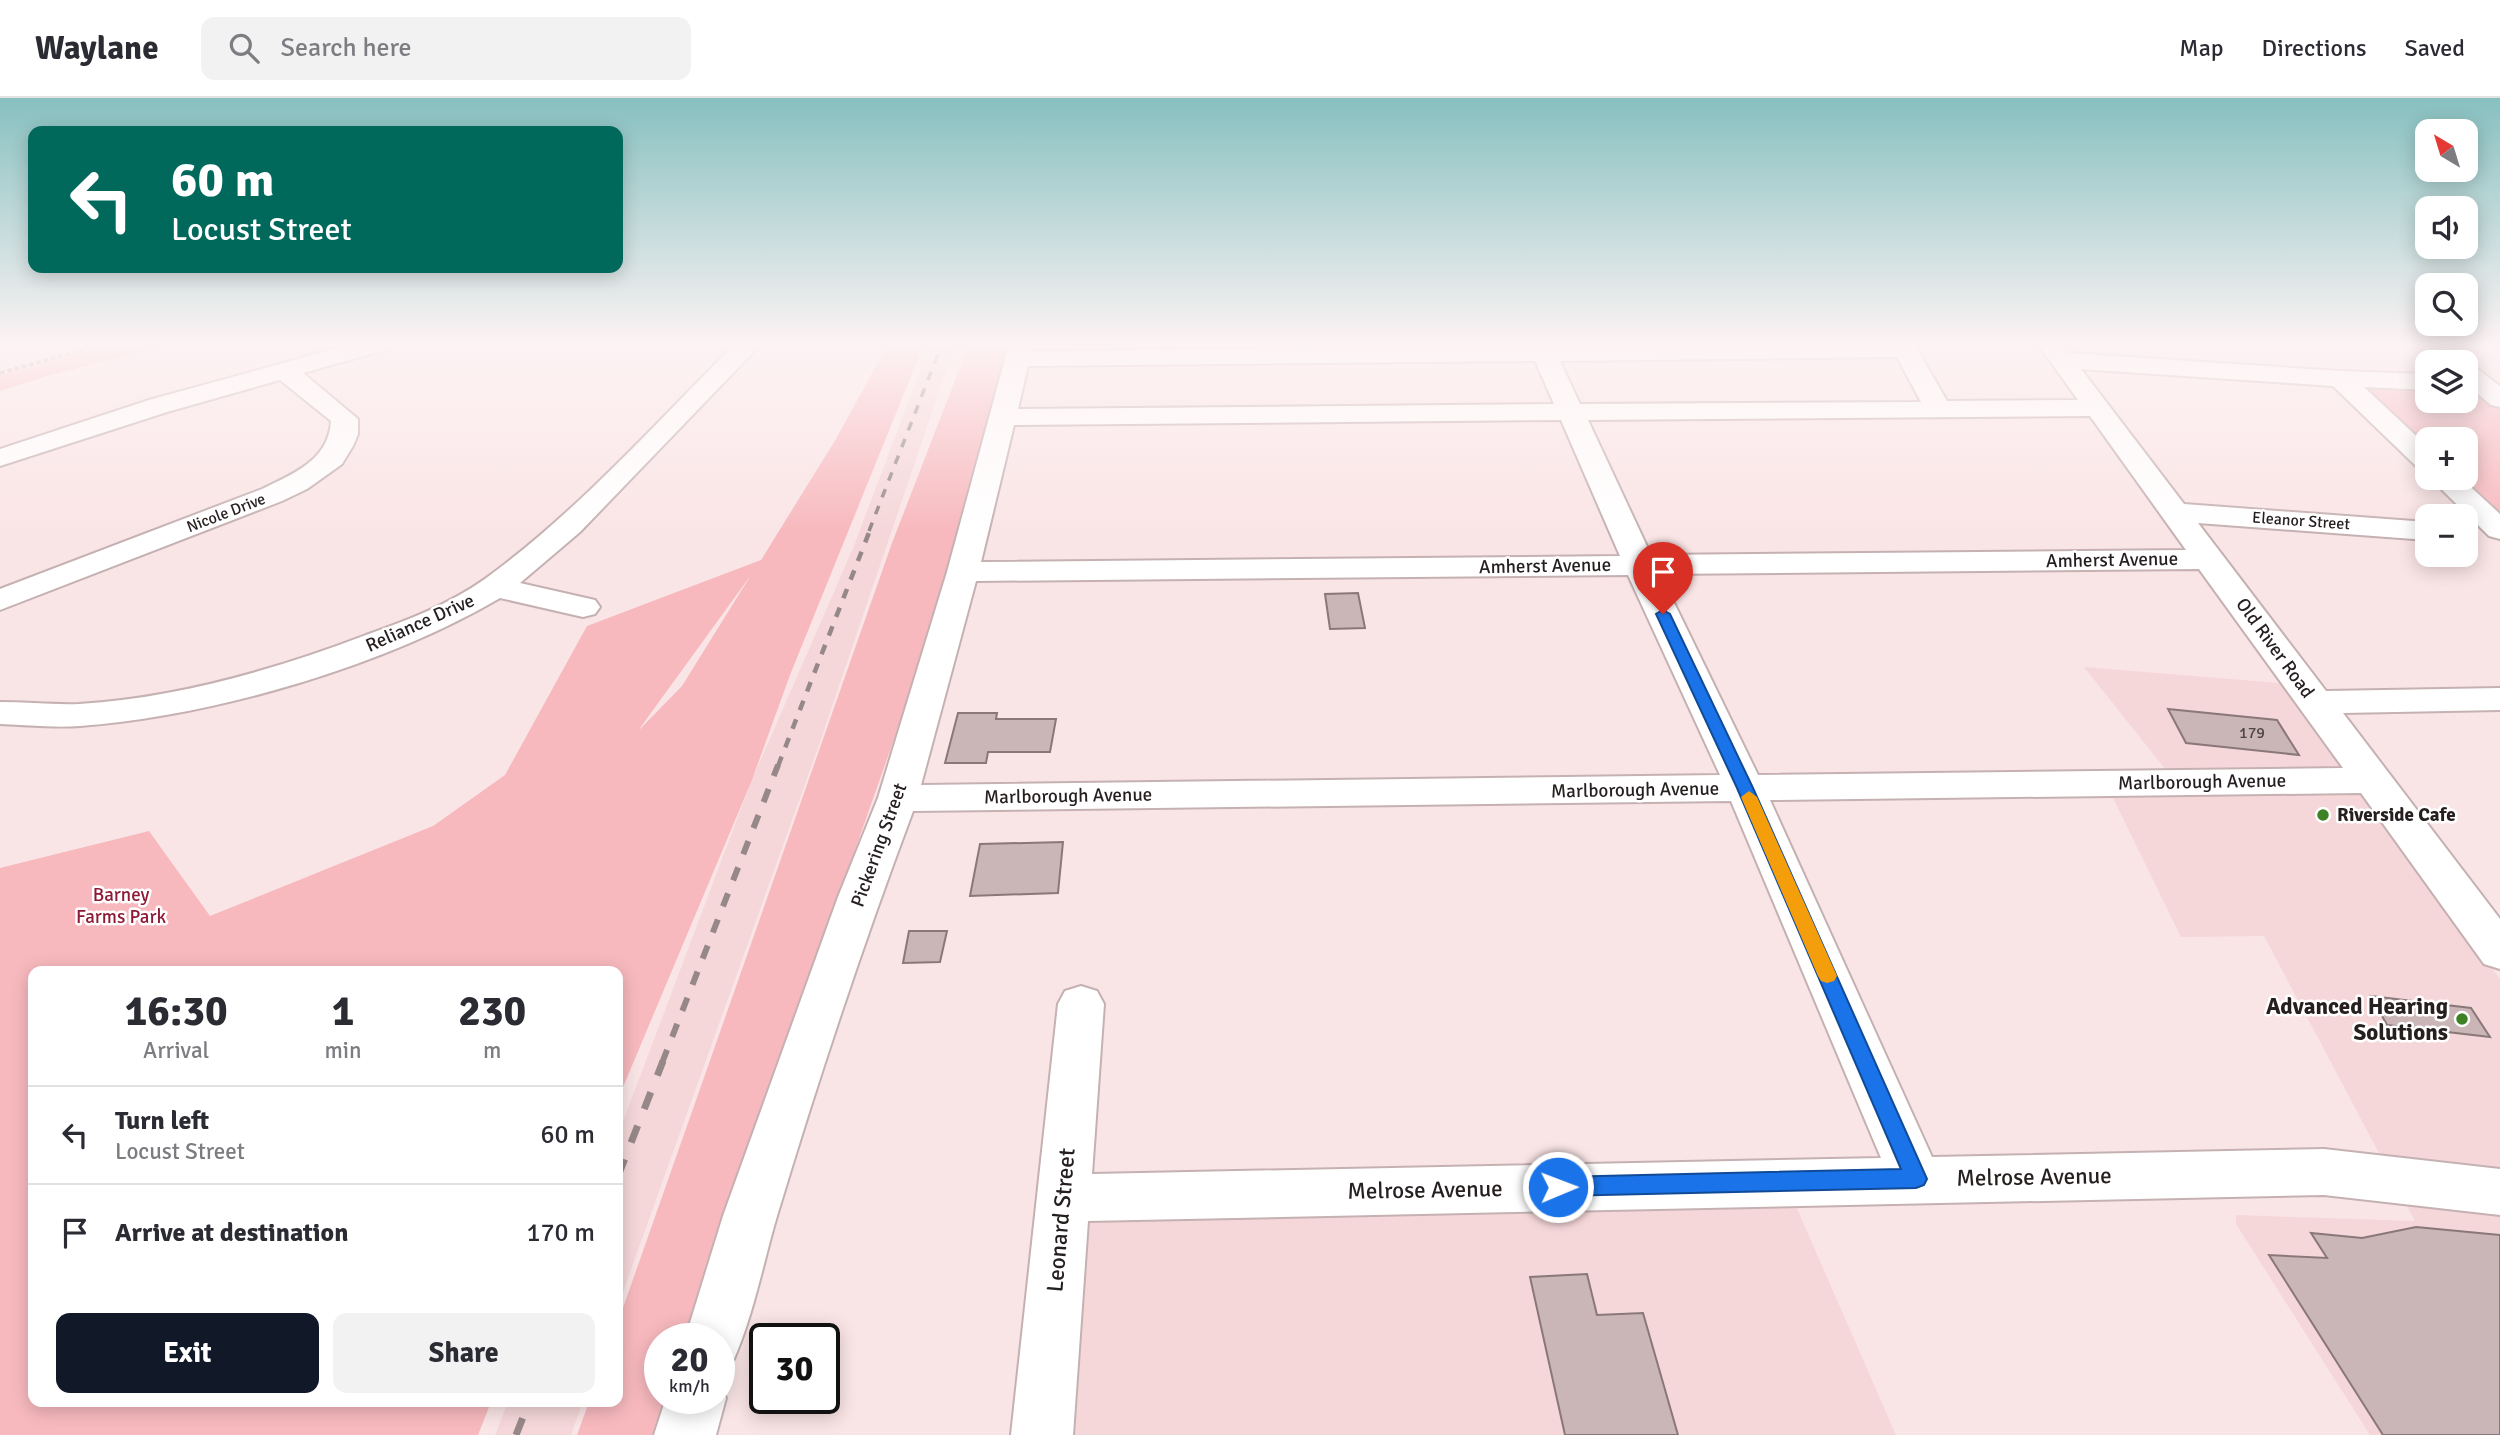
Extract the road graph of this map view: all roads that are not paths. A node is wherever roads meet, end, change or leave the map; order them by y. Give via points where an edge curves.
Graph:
1 (160, 406) edge
2 (329, 406) edge
3 (687, 406) edge
4 (1004, 406) edge
5 (1569, 406) edge
6 (1936, 406) edge
7 (2369, 406) edge
8 (2097, 408) joint
9 (1939, 411) junction
10 (1572, 412) junction
11 (1001, 417) junction
12 (2415, 450) edge
13 (0, 458) edge
14 (2457, 490) edge
15 (2174, 512) junction
16 (2415, 529) edge
17 (2500, 530) edge
18 (2478, 534) edge
19 (2500, 536) edge
20 (2210, 559) junction
21 (1639, 564) junction
22 (963, 572) junction
23 (495, 587) junction
24 (0, 600) edge
25 (583, 607) dead end
26 (2500, 699) edge
27 (2315, 702) junction
28 (0, 713) edge
29 (2372, 780) junction
30 (1745, 788) junction
31 (898, 798) junction
32 (2495, 938) edge
33 (1081, 1004) dead end
34 (1916, 1179) junction
35 (2500, 1192) edge
36 (1063, 1198) junction
37 (719, 1323) edge
38 (691, 1414) edge
39 (685, 1435) edge
40 (1042, 1435) edge

1 - 13 street
2 - 24 street, Nicole Drive via 345,419 346,432 328,461 306,478
3 - 23 street, Reliance Drive via 569,526
4 - 11 street, Pickering Street
5 - 10 street
6 - 9 street
7 - 12 street
8 - 9 street
8 - 15 street, Old River Road
9 - 10 street
10 - 11 street
10 - 21 street
11 - 22 street, Pickering Street
14 - 17 street
15 - 16 street, Eleanor Street
15 - 20 street, Old River Road
18 - 19 street
20 - 21 street, Amherst Avenue
20 - 27 street, Old River Road
21 - 22 street, Amherst Avenue
21 - 30 street
22 - 31 street, Pickering Street
23 - 25 street
23 - 28 street, Reliance Drive via 404,633 262,683 199,698 79,715
26 - 27 street
27 - 29 street, Old River Road
29 - 30 street, Marlborough Avenue
29 - 32 street, Old River Road
30 - 31 street, Marlborough Avenue
30 - 34 street
31 - 37 street, Pickering Street via 859,897 759,1190
33 - 36 street, Leonard Street
34 - 35 street, Melrose Avenue via 2324,1172
34 - 36 street, Melrose Avenue
36 - 40 street, Leonard Street
38 - 39 street

